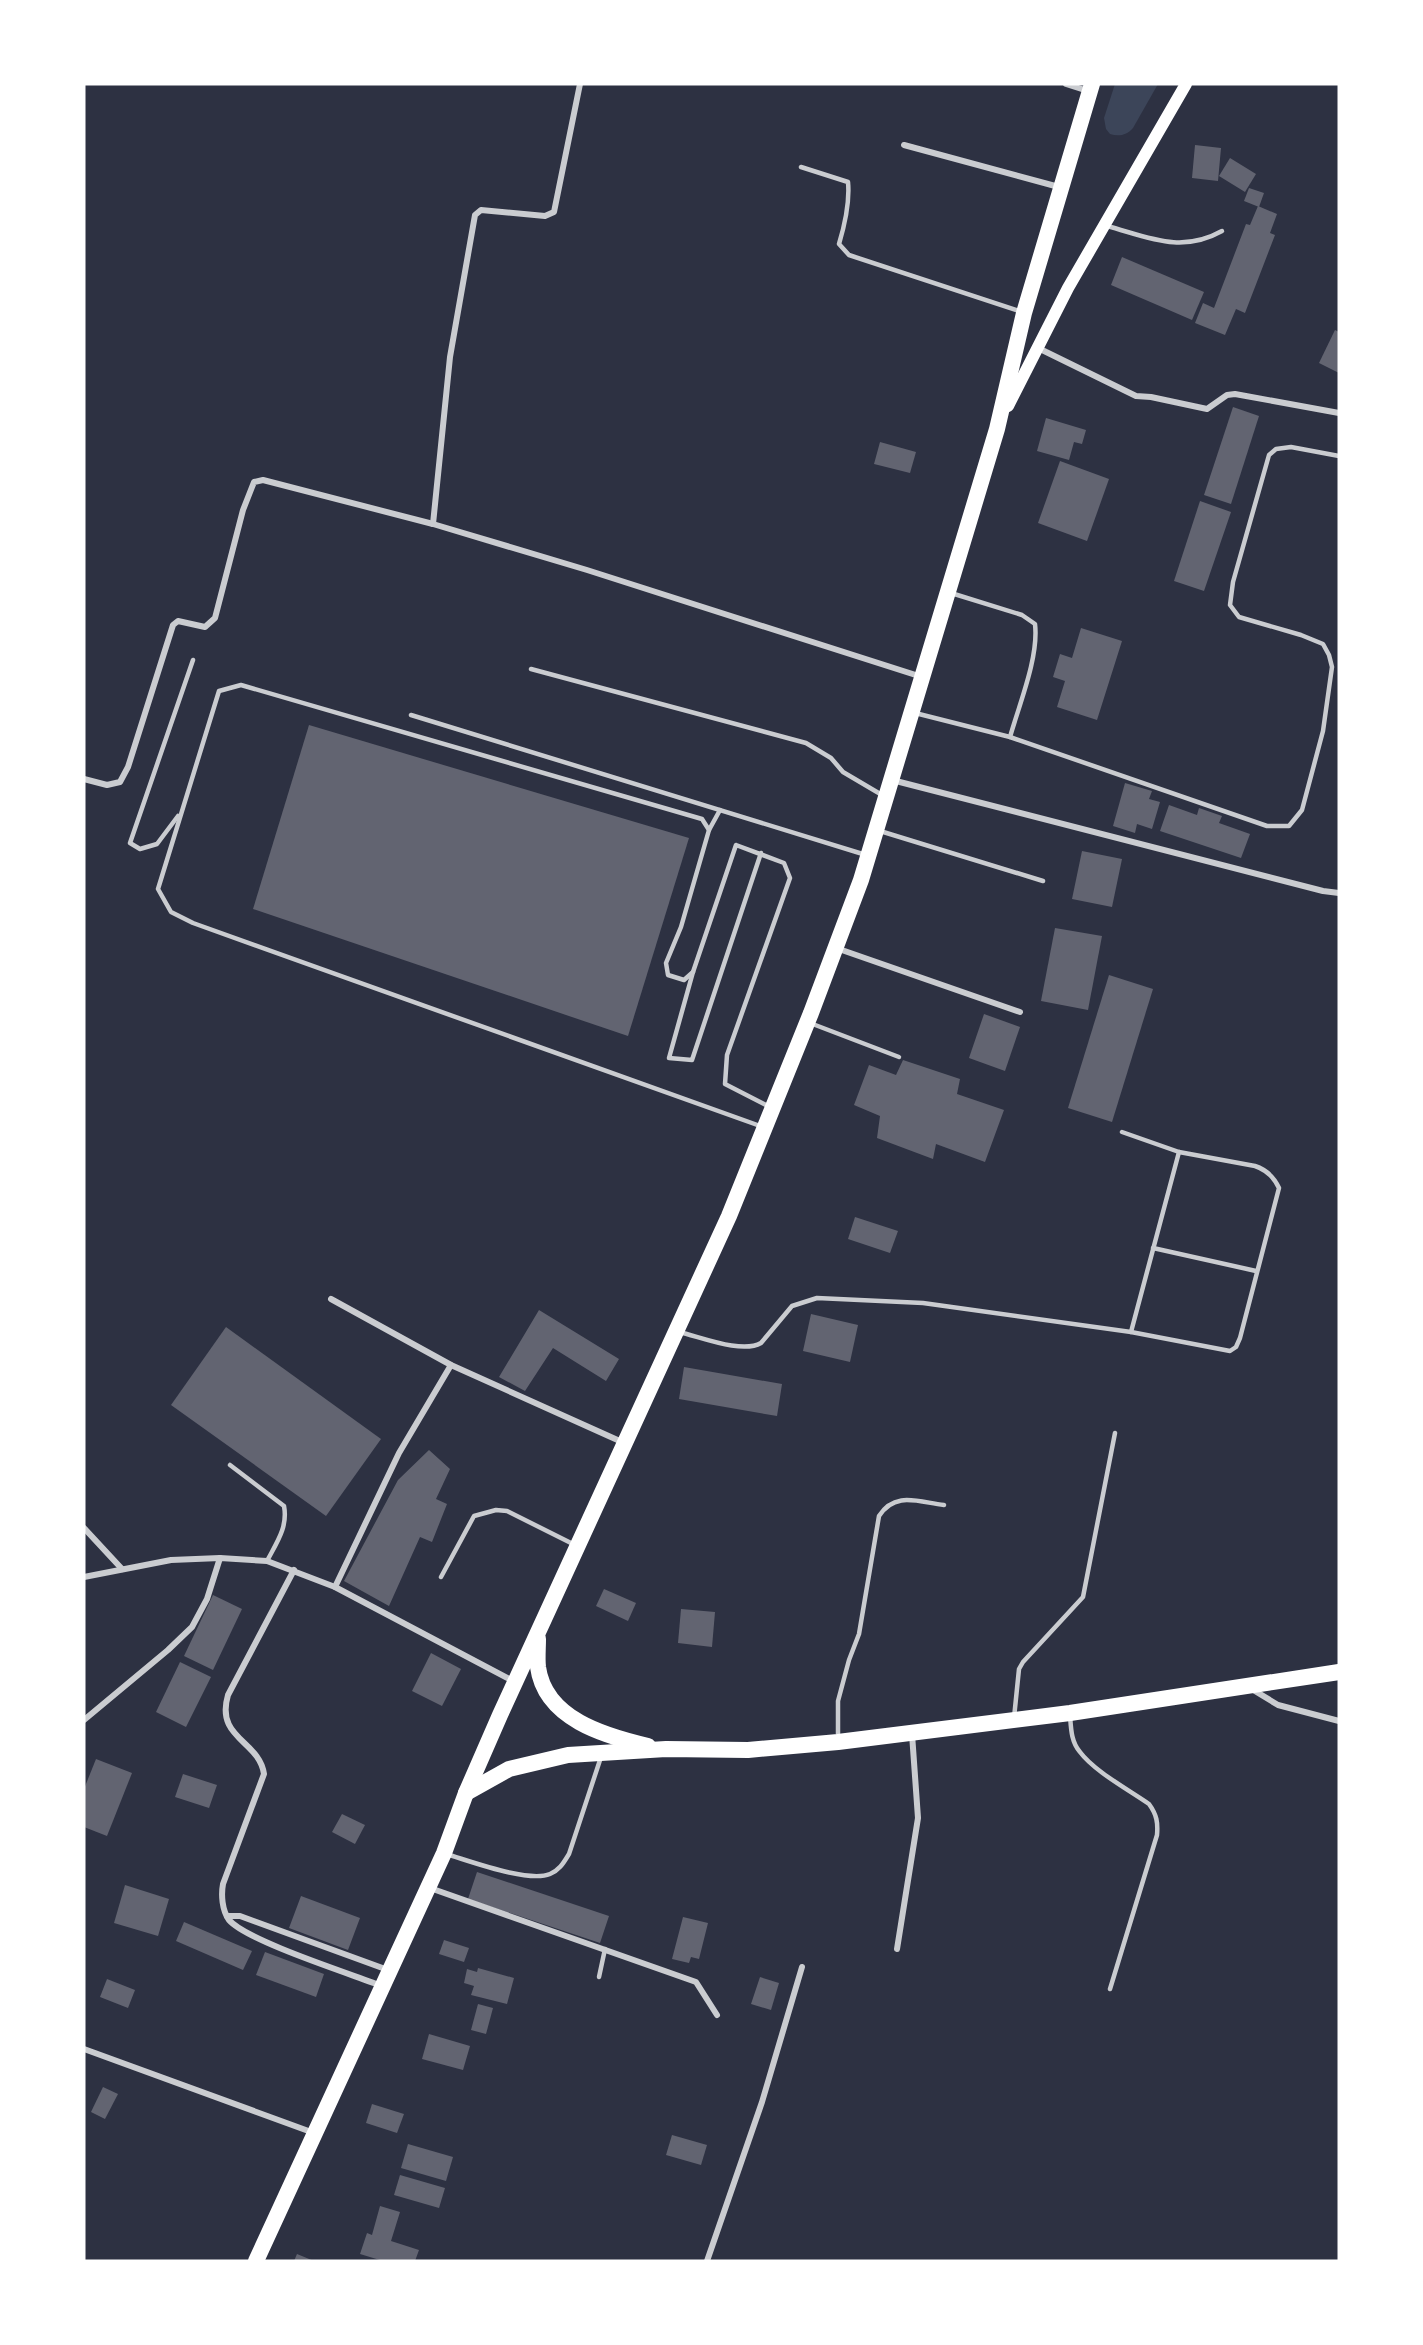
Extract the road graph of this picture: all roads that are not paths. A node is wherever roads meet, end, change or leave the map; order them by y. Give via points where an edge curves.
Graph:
1 (580, 84) edge
2 (1066, 84) edge
3 (1186, 84) edge
4 (1091, 88) edge
5 (904, 145) dead end
6 (801, 166) dead end
7 (1060, 187) junction
8 (1104, 225) junction
9 (1222, 231) dead end
10 (1024, 313) junction
11 (1037, 347) junction
12 (1339, 413) edge
13 (997, 429) junction
14 (1339, 456) edge
15 (434, 524) junction
16 (948, 592) junction
17 (193, 660) dead end
18 (531, 669) dead end
19 (923, 677) junction
20 (913, 712) junction
21 (411, 716) dead end
22 (1010, 737) junction
23 (84, 779) edge
24 (892, 780) junction
25 (887, 798) junction
26 (720, 810) junction
27 (182, 811) junction
28 (710, 830) junction
29 (878, 830) junction
30 (761, 853) junction
31 (869, 856) junction
32 (1043, 881) dead end
33 (1339, 893) edge
34 (835, 948) junction
35 (693, 972) junction
36 (1020, 1012) dead end
37 (807, 1022) junction
38 (898, 1057) dead end
39 (773, 1108) junction
40 (765, 1128) junction
41 (1122, 1132) dead end
42 (1179, 1152) junction
43 (1154, 1248) junction
44 (1256, 1271) junction
45 (331, 1299) dead end
46 (677, 1332) junction
47 (1131, 1332) junction
48 (451, 1365) junction
49 (1115, 1433) dead end
50 (626, 1443) junction
51 (230, 1465) dead end
52 (944, 1505) dead end
53 (84, 1528) edge
54 (578, 1547) junction
55 (220, 1558) junction
56 (267, 1561) junction
57 (122, 1569) junction
58 (294, 1570) junction
59 (84, 1577) edge
60 (441, 1577) dead end
61 (335, 1587) junction
62 (537, 1635) junction
63 (1339, 1672) edge
64 (516, 1682) junction
65 (1248, 1687) junction
66 (1070, 1713) junction
67 (84, 1720) edge
68 (1014, 1720) junction
69 (1339, 1721) edge
70 (912, 1733) junction
71 (838, 1742) junction
72 (666, 1749) junction
73 (602, 1753) junction
74 (466, 1793) junction
75 (444, 1853) junction
76 (427, 1887) junction
77 (227, 1916) junction
78 (897, 1948) dead end
79 (606, 1949) junction
80 (802, 1966) dead end
81 (391, 1971) junction
82 (599, 1977) dead end
83 (383, 1986) junction
84 (1110, 1989) dead end
85 (717, 2015) dead end
86 (84, 2049) edge
87 (315, 2133) junction
88 (256, 2261) edge
89 (707, 2261) edge

1 - 15 street via 554,212 545,216 481,210 475,215 450,357
2 - 4 street
3 - 8 main road
4 - 7 highway
5 - 7 street
6 - 10 lane via 848,182 839,244 849,255
7 - 10 highway
8 - 9 lane via 1178,244 1204,240
8 - 11 main road
10 - 13 highway
11 - 12 street via 1136,396 1207,410 1227,395 1235,394
11 - 13 main road
13 - 16 highway
14 - 22 lane via 1291,447 1276,448 1269,455 1233,582 1230,605 1239,617 1323,644 1332,667 1323,731 1302,810 1289,826 1267,826
15 - 19 street
15 - 23 street via 269,480 254,482 215,618 205,627 178,621 173,625 120,782 107,785
16 - 19 highway
16 - 22 lane via 1022,615 1035,624 1028,677
17 - 27 lane via 130,843 140,849 157,844
18 - 25 lane via 806,742 831,758 843,772
19 - 20 highway
20 - 22 lane
20 - 24 highway
21 - 26 lane
24 - 25 highway
24 - 33 street
25 - 29 highway
26 - 28 lane
26 - 31 lane
27 - 28 lane via 219,691 241,685 702,819
27 - 40 lane via 158,889 171,912
28 - 35 lane via 666,963 668,975 678,980
29 - 31 highway
29 - 32 lane
30 - 35 lane via 736,845
30 - 35 lane via 692,1060 669,1058
30 - 39 lane via 784,863 790,878 727,1055 725,1084
31 - 34 highway
34 - 36 street
34 - 37 highway
37 - 38 lane
37 - 39 highway
39 - 40 highway
40 - 46 highway
41 - 42 lane
42 - 43 lane
42 - 44 lane via 1262,1168 1276,1180 1279,1188
43 - 44 lane
43 - 47 lane
44 - 47 lane via 1240,1338 1230,1351
45 - 48 street
46 - 47 lane via 735,1346 755,1346 762,1343 792,1306 817,1298 923,1303
46 - 50 highway
48 - 50 street
48 - 61 street via 399,1453
49 - 68 lane via 1083,1597 1019,1669
50 - 54 highway
51 - 56 lane via 284,1506 284,1529
52 - 71 lane via 897,1500 886,1505 879,1516 859,1634 838,1701
53 - 57 street
54 - 60 lane via 507,1511 485,1512 474,1516
54 - 62 highway
55 - 56 street
55 - 57 street via 171,1560
55 - 67 street via 207,1599 192,1627
56 - 58 street
57 - 59 street
58 - 61 street
58 - 77 street via 224,1706 228,1724 258,1758 264,1774 223,1884 222,1901
61 - 64 street
62 - 64 highway
62 - 72 highway via 538,1668 546,1691 559,1708 578,1721 621,1738
63 - 65 highway
64 - 74 highway
65 - 66 highway
65 - 69 street via 1278,1705
66 - 68 highway
66 - 84 lane via 1071,1731 1079,1751 1149,1804 1158,1823
68 - 70 highway
70 - 71 highway
70 - 78 street via 918,1818
71 - 72 highway via 748,1750
72 - 73 highway
73 - 74 highway via 525,1764
73 - 75 lane via 569,1854 560,1868 550,1874 527,1876
74 - 75 highway
75 - 76 highway
76 - 79 street
76 - 81 highway
77 - 81 street via 240,1916
77 - 83 street via 261,1940
79 - 82 lane
79 - 85 street via 696,1982
80 - 89 street via 762,2102
81 - 83 highway
83 - 87 highway
86 - 87 street
87 - 88 highway

